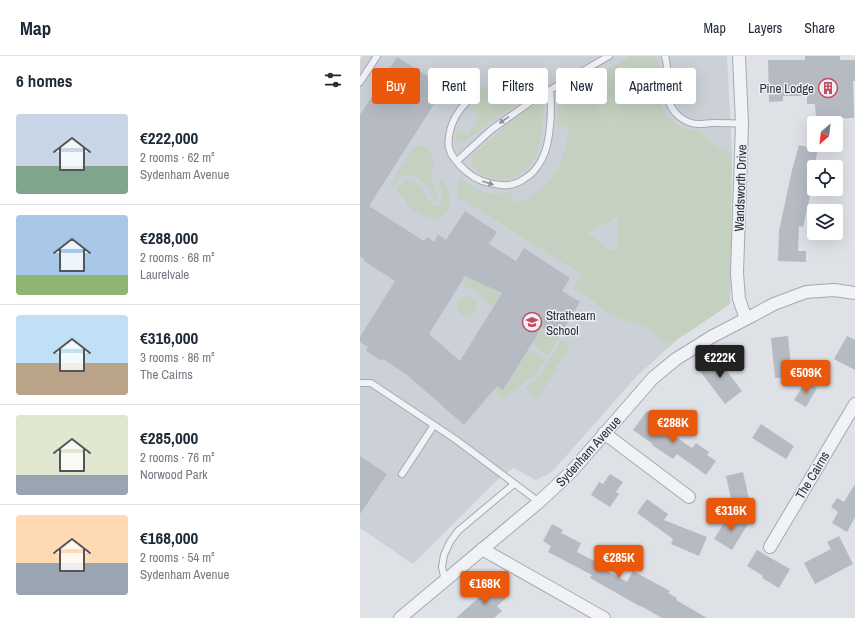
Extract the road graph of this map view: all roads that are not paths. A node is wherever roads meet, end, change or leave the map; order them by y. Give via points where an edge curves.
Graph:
1 (377, 56) edge
2 (609, 56) edge
3 (665, 56) edge
4 (739, 56) edge
5 (360, 82) edge
6 (550, 90) junction
7 (465, 104) edge
8 (742, 124) junction
9 (457, 161) junction
10 (855, 293) edge
11 (746, 319) junction
12 (360, 383) edge
13 (855, 404) edge
14 (434, 425) junction
15 (604, 433) junction
16 (402, 474) dead end
17 (514, 484) junction
18 (689, 497) dead end
19 (539, 502) junction
20 (770, 547) dead end
21 (482, 549) junction
22 (445, 581) junction
23 (400, 618) edge
24 (604, 618) edge

1 - 5 lane
2 - 6 lane
3 - 8 lane via 669,102 677,115 683,120 700,124
4 - 8 street, Wandsworth Drive
6 -> 9 lane via 491,130
9 -> 6 lane via 471,175 482,181 508,186 519,183 535,169 546,150 551,106
7 - 9 lane via 455,118 450,135 449,149
8 - 11 street, Wandsworth Drive via 737,273 739,299
10 - 11 street, Sydenham Avenue via 834,290 806,292 774,304
11 - 15 street, Sydenham Avenue via 676,359 653,378
12 - 14 lane via 371,383
13 - 20 street, The Cairns
14 - 16 lane
14 - 17 lane
15 - 18 street
15 - 19 street, Sydenham Avenue
17 - 19 lane
17 - 22 lane via 458,531 450,542 442,567
19 - 21 street, Sydenham Avenue
21 - 22 street, Sydenham Avenue
21 - 24 street
22 - 23 street, Sydenham Avenue

